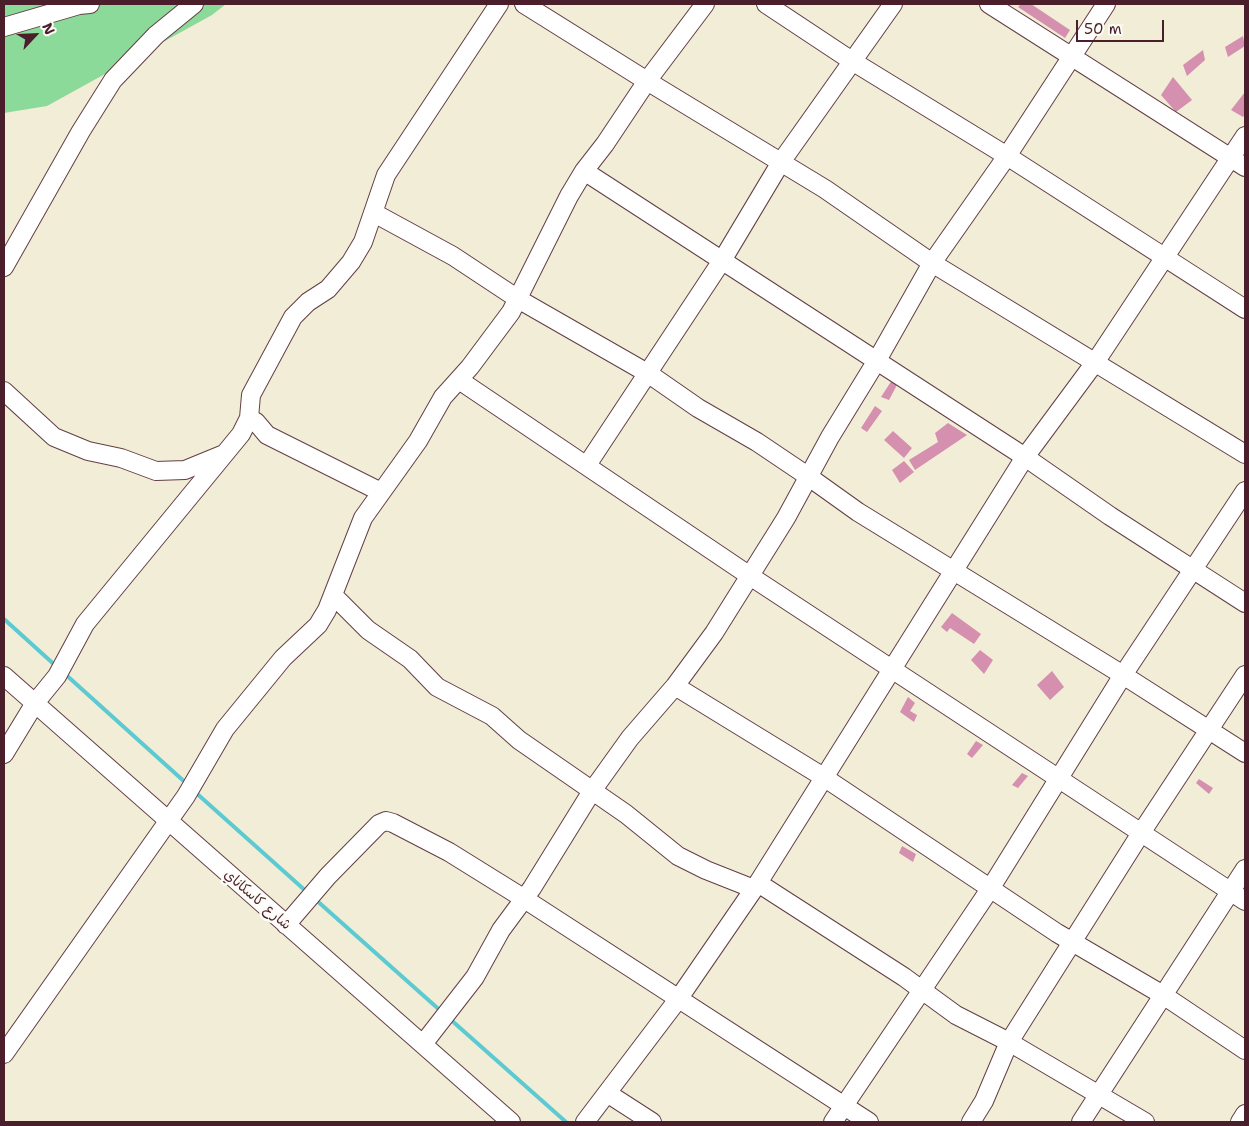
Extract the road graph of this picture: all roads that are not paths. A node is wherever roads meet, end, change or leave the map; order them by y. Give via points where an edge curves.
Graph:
1 (90, 4) edge
2 (194, 4) edge
3 (499, 4) edge
4 (524, 4) edge
5 (705, 4) edge
6 (766, 4) edge
7 (893, 4) edge
8 (989, 4) edge
9 (1106, 4) edge
10 (4, 27) edge
11 (1072, 57) junction
12 (852, 61) junction
13 (647, 81) junction
14 (1245, 136) edge
15 (1006, 156) junction
16 (781, 162) junction
17 (1238, 162) edge
18 (584, 171) junction
19 (374, 213) junction
20 (1165, 258) junction
21 (723, 260) junction
22 (932, 263) junction
23 (4, 267) edge
24 (518, 299) junction
25 (1245, 309) edge
26 (1096, 361) junction
27 (876, 362) junction
28 (649, 374) junction
29 (460, 380) junction
30 (4, 391) edge
31 (249, 418) junction
32 (241, 434) junction
33 (267, 435) junction
34 (227, 453) junction
35 (1245, 454) edge
36 (1025, 457) junction
37 (587, 465) junction
38 (809, 477) junction
39 (1245, 491) edge
40 (381, 492) junction
41 (1191, 570) junction
42 (953, 572) junction
43 (750, 576) junction
44 (333, 595) junction
45 (1245, 604) edge
46 (893, 669) junction
47 (1123, 675) junction
48 (1245, 675) edge
49 (4, 676) edge
50 (675, 686) junction
51 (35, 703) junction
52 (1208, 730) junction
53 (4, 754) edge
54 (1245, 754) edge
55 (825, 778) junction
56 (1059, 779) junction
57 (592, 791) junction
58 (168, 821) junction
59 (1141, 832) junction
60 (1245, 869) edge
61 (756, 886) junction
62 (990, 889) junction
63 (1238, 897) edge
64 (523, 898) junction
65 (286, 925) junction
66 (1073, 942) junction
67 (922, 991) junction
68 (1163, 995) junction
69 (679, 998) junction
70 (1008, 1042) junction
71 (423, 1044) junction
72 (1245, 1050) edge
73 (4, 1054) edge
74 (607, 1093) junction
75 (1099, 1095) junction
76 (844, 1105) junction
77 (1245, 1114) edge
78 (507, 1121) edge
79 (586, 1122) edge
80 (652, 1122) edge
81 (834, 1122) edge
82 (869, 1122) edge
83 (971, 1122) edge
84 (1081, 1122) edge
85 (1145, 1122) edge
86 (1240, 1122) edge

1 - 10 street
2 - 23 street via 156,35 113,80
3 - 19 street via 386,174
4 - 13 street
5 - 13 street
6 - 12 street
7 - 12 street
8 - 11 street
9 - 11 street
11 - 15 street
11 - 17 street
12 - 15 street
12 - 16 street
13 - 16 street
13 - 18 street
14 - 17 street
15 - 20 street
15 - 22 street
16 - 21 street
16 - 22 street
17 - 20 street
18 - 21 street
18 - 24 street
19 - 24 street via 453,256
19 - 31 street via 363,242 340,278 293,317 251,395
20 - 25 street
20 - 26 street
21 - 27 street
21 - 28 street
22 - 26 street
22 - 27 street
24 - 28 street
24 - 29 street
26 - 35 street
26 - 36 street
27 - 36 street
27 - 38 street
28 - 37 street
28 - 38 street
29 - 37 street
29 - 40 street via 443,397 418,441
30 - 34 street via 54,437 88,451 121,458 156,471 186,470
31 - 32 street
31 - 33 street
32 - 33 street
32 - 34 street
33 - 40 street
34 - 51 street via 85,624 57,676
36 - 41 street
36 - 42 street
37 - 43 street
38 - 42 street
38 - 43 street
39 - 41 street
40 - 44 street via 363,518
41 - 45 street
41 - 47 street
42 - 46 street
42 - 47 street
43 - 46 street
43 - 50 street
44 - 57 street via 368,630 410,660 438,687 492,716 519,740
44 - 58 street via 318,625 284,658 224,729
46 - 55 street
46 - 56 street
47 - 52 street
47 - 56 street
48 - 52 street
49 - 51 street, شارع كاسكاناي
50 - 55 street
50 - 57 street via 630,738
51 - 53 street
51 - 58 street, شارع كاسكاناي
52 - 54 street
52 - 59 street
55 - 61 street
55 - 62 street
56 - 59 street
56 - 62 street
57 - 61 street via 678,856 706,870
57 - 64 street
58 - 65 street, شارع كاسكاناي
58 - 73 street
59 - 63 street
59 - 66 street
60 - 63 street
61 - 67 street
61 - 69 street
62 - 66 street
62 - 67 street
63 - 68 street
64 - 65 street via 449,852 386,822 378,824 358,844
64 - 69 street
64 - 71 street via 475,977
65 - 71 street, شارع كاسكاناي
66 - 68 street
66 - 70 street
67 - 70 street
67 - 76 street
68 - 72 street
68 - 75 street
69 - 74 street
69 - 76 street
70 - 75 street
70 - 83 street via 984,1101
71 - 78 street, شارع كاسكاناي
74 - 79 street
74 - 80 street
75 - 84 street
75 - 85 street
76 - 81 street
76 - 82 street
77 - 86 street

